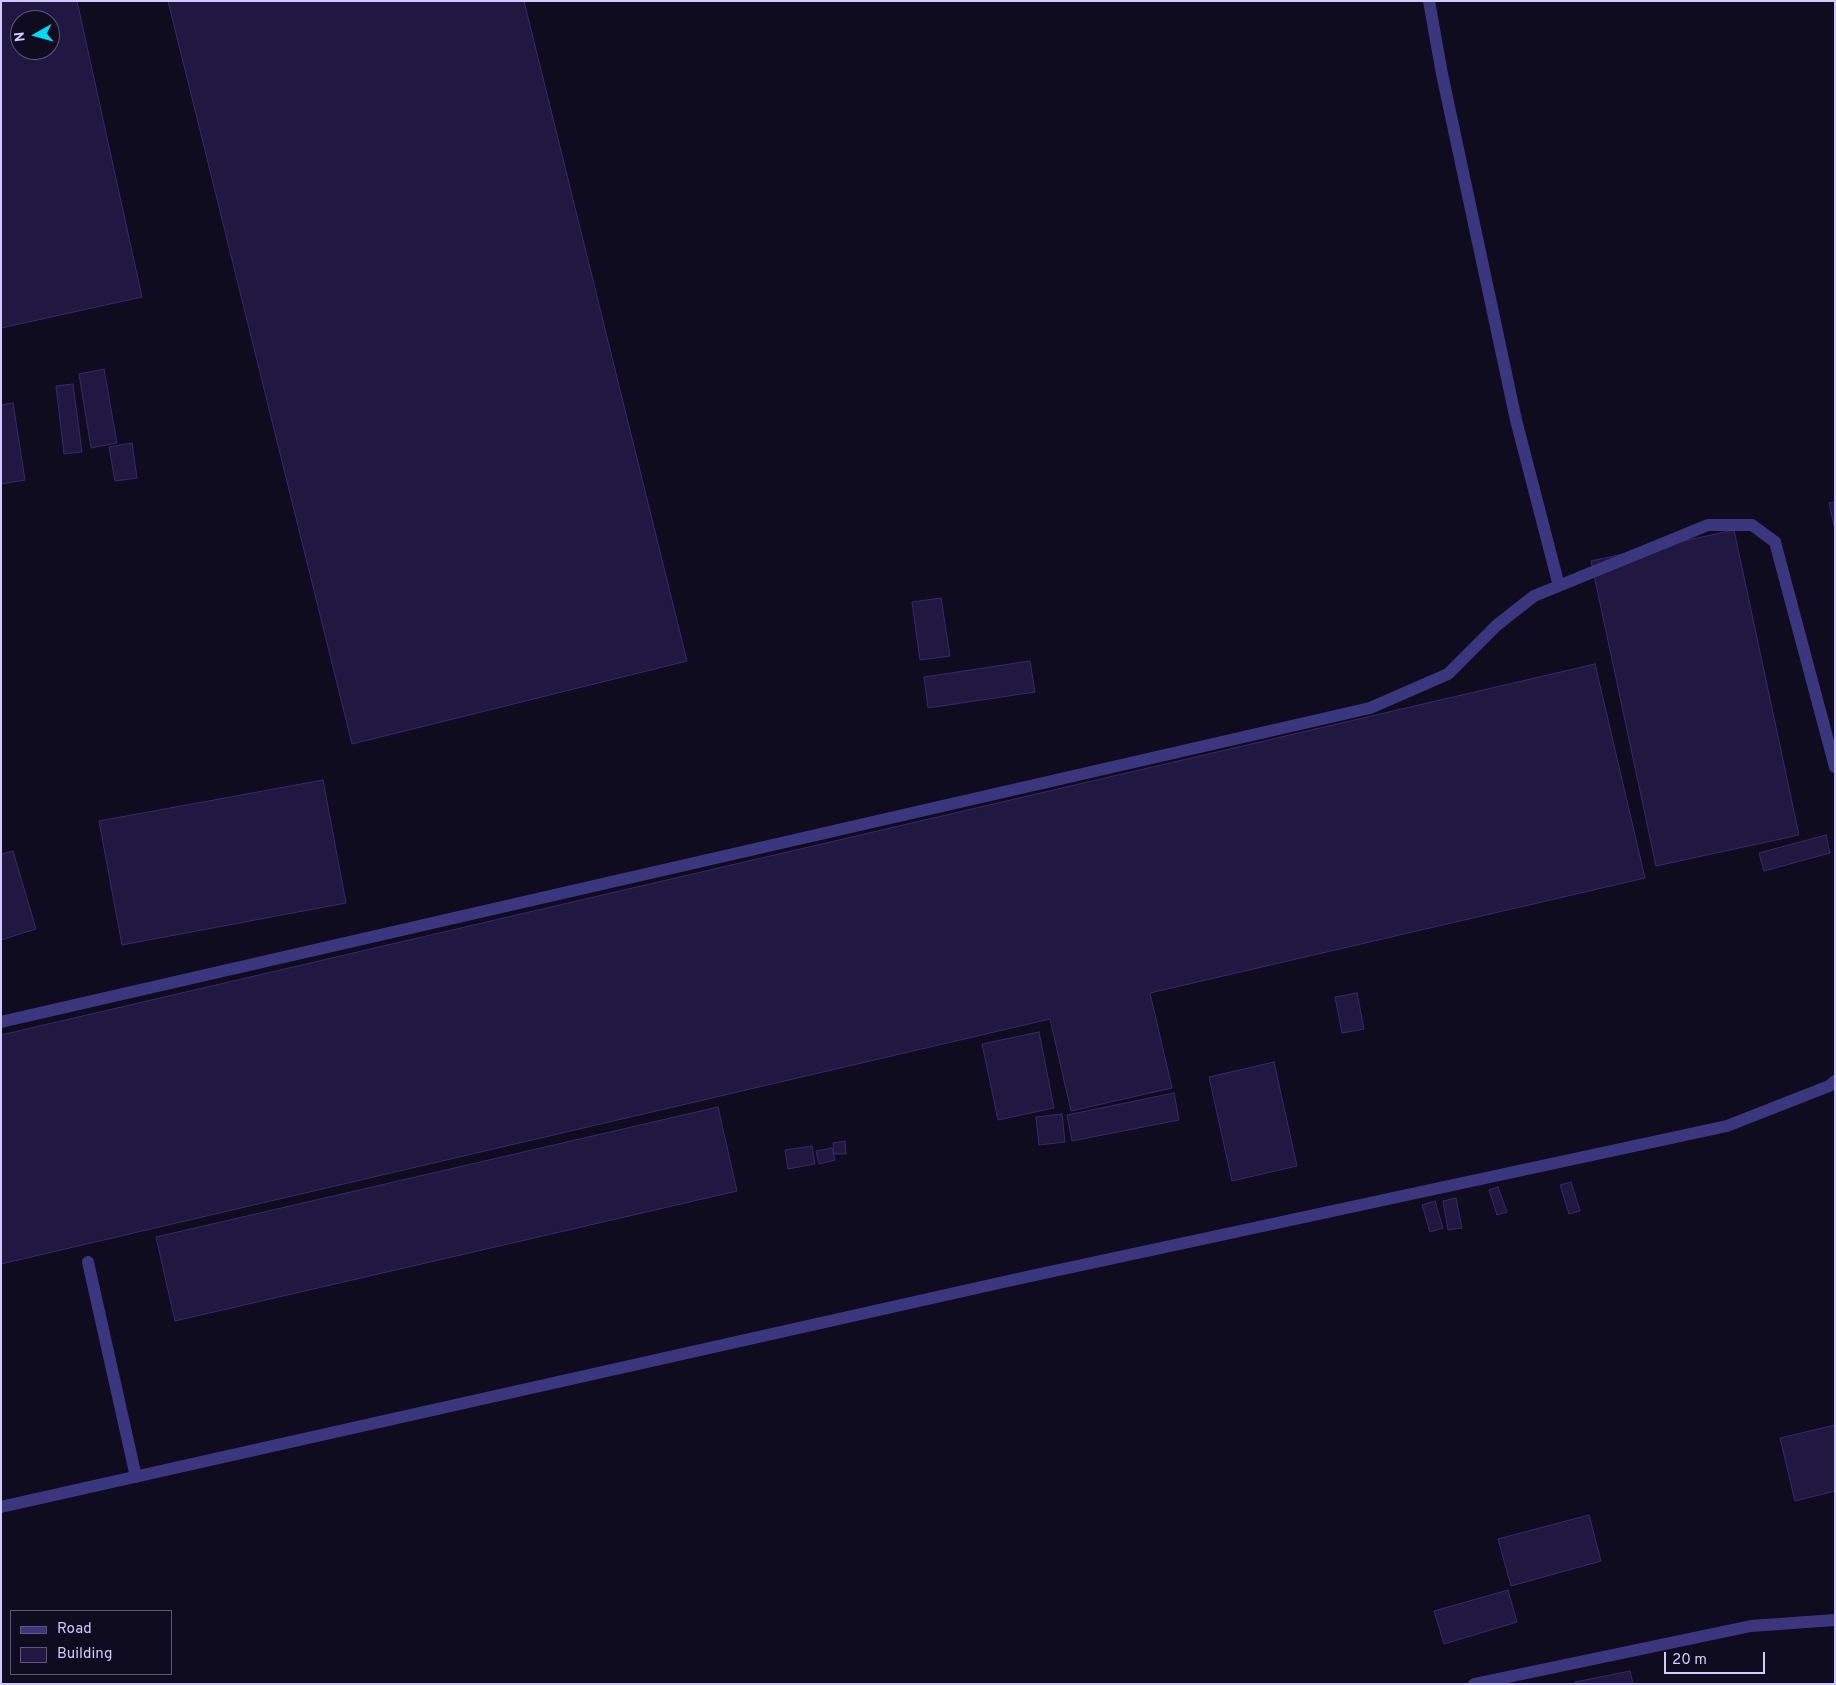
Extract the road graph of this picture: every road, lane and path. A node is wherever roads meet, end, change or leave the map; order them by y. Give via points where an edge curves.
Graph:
1 (1429, 1) edge
2 (1559, 586) junction
3 (1835, 767) edge
4 (1, 1022) edge
5 (1835, 1081) edge
6 (88, 1262) dead end
7 (136, 1477) junction
8 (1, 1507) edge
9 (1835, 1620) edge
10 (1474, 1684) edge

1 - 2 street via 1516,420
2 - 3 street via 1708,525 1752,525 1775,542
2 - 4 street via 1534,596 1497,625 1448,674 1370,708
5 - 7 street via 1727,1126 1017,1279
6 - 7 street
7 - 8 street
9 - 10 street via 1751,1626

